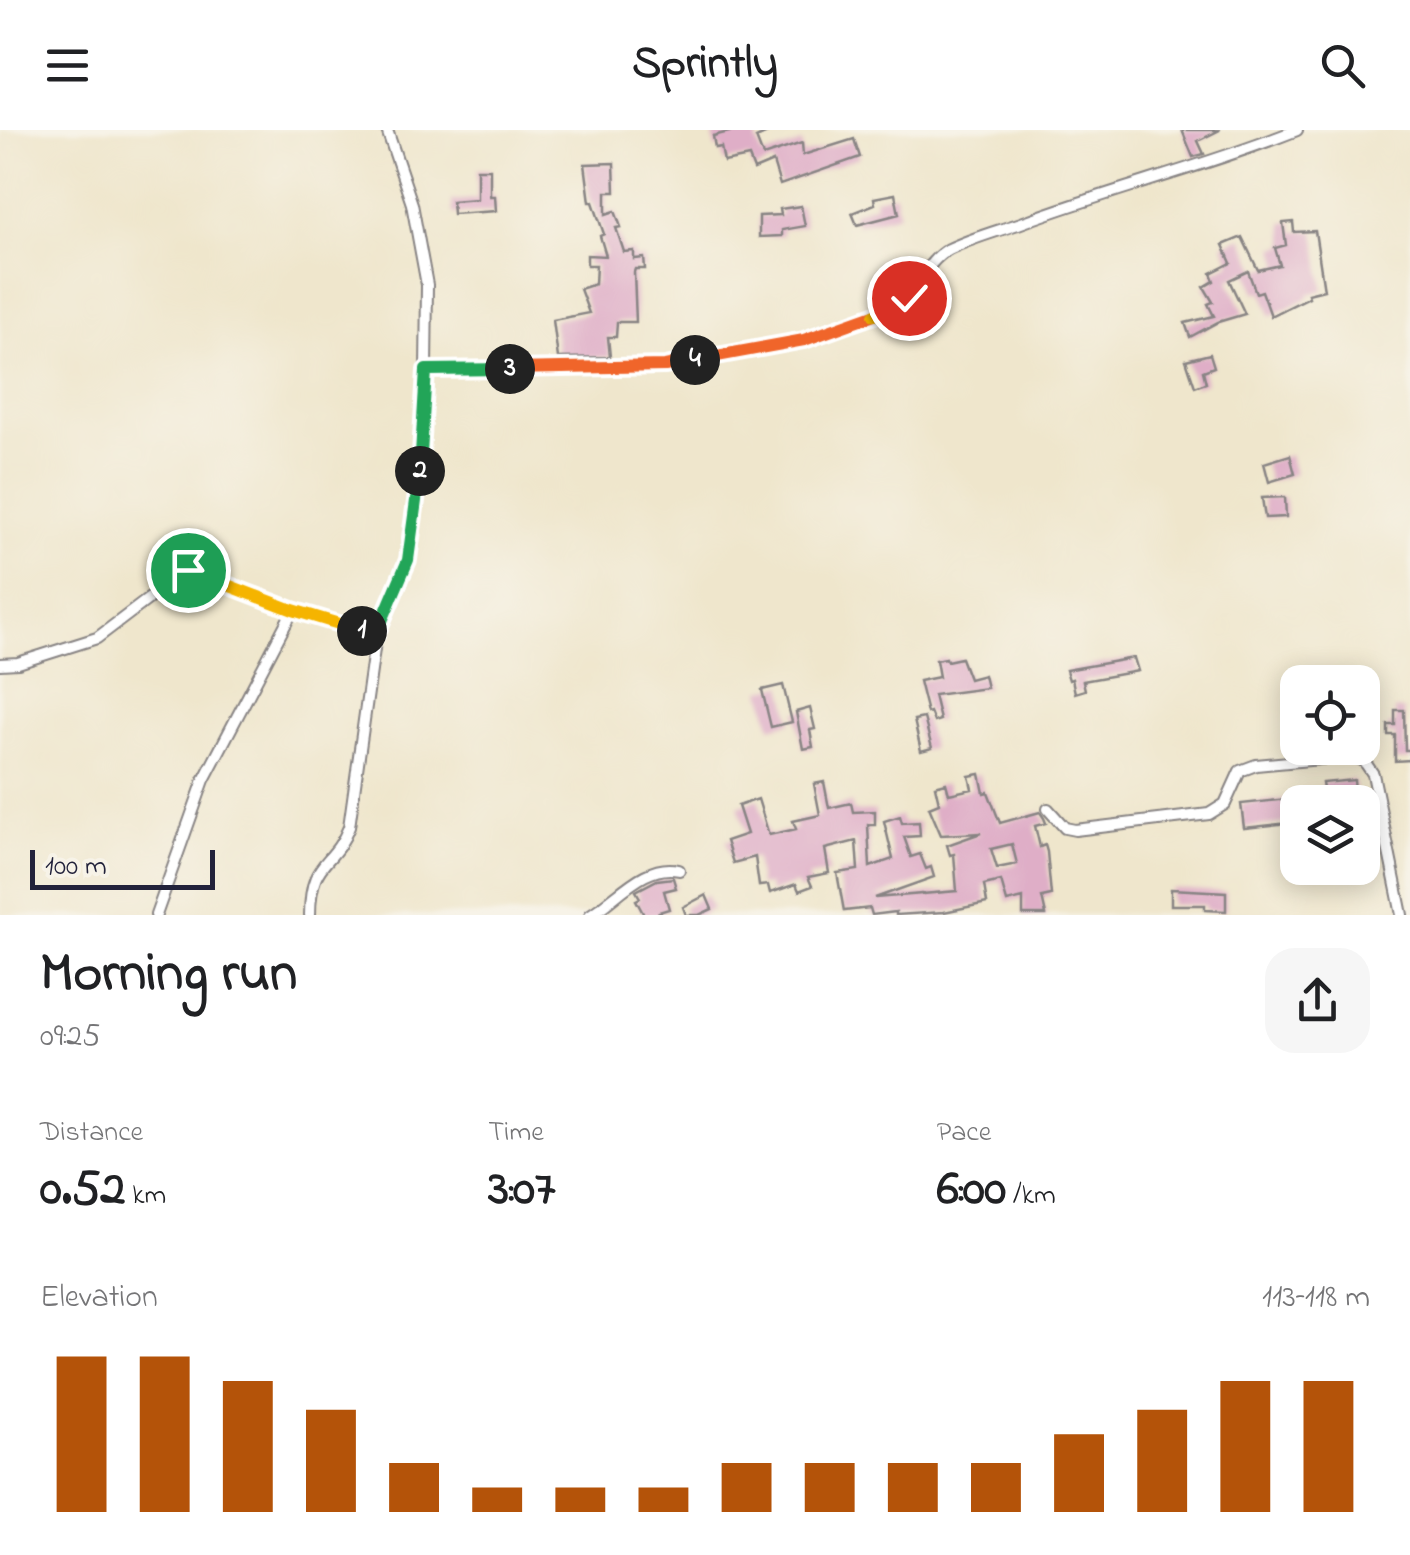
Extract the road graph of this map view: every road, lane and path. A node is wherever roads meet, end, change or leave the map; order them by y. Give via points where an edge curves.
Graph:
1 (386, 130) edge
2 (1298, 130) edge
3 (426, 370) junction
4 (293, 610) junction
5 (376, 635) junction
6 (0, 664) edge
7 (1048, 809) dead end
8 (679, 870) dead end
9 (156, 915) edge
10 (310, 915) edge
11 (590, 915) edge
12 (1402, 915) edge

1 - 3 street via 412,204 427,285
2 - 3 street via 949,250 899,306 804,340 665,366
3 - 5 street via 408,560
4 - 5 street
4 - 6 street via 188,570 97,638
4 - 9 street via 204,780
5 - 10 street via 350,827 314,878
7 - 12 street via 1075,830 1210,814 1226,804 1240,772 1256,765 1353,756 1373,774
8 - 11 street via 638,879

